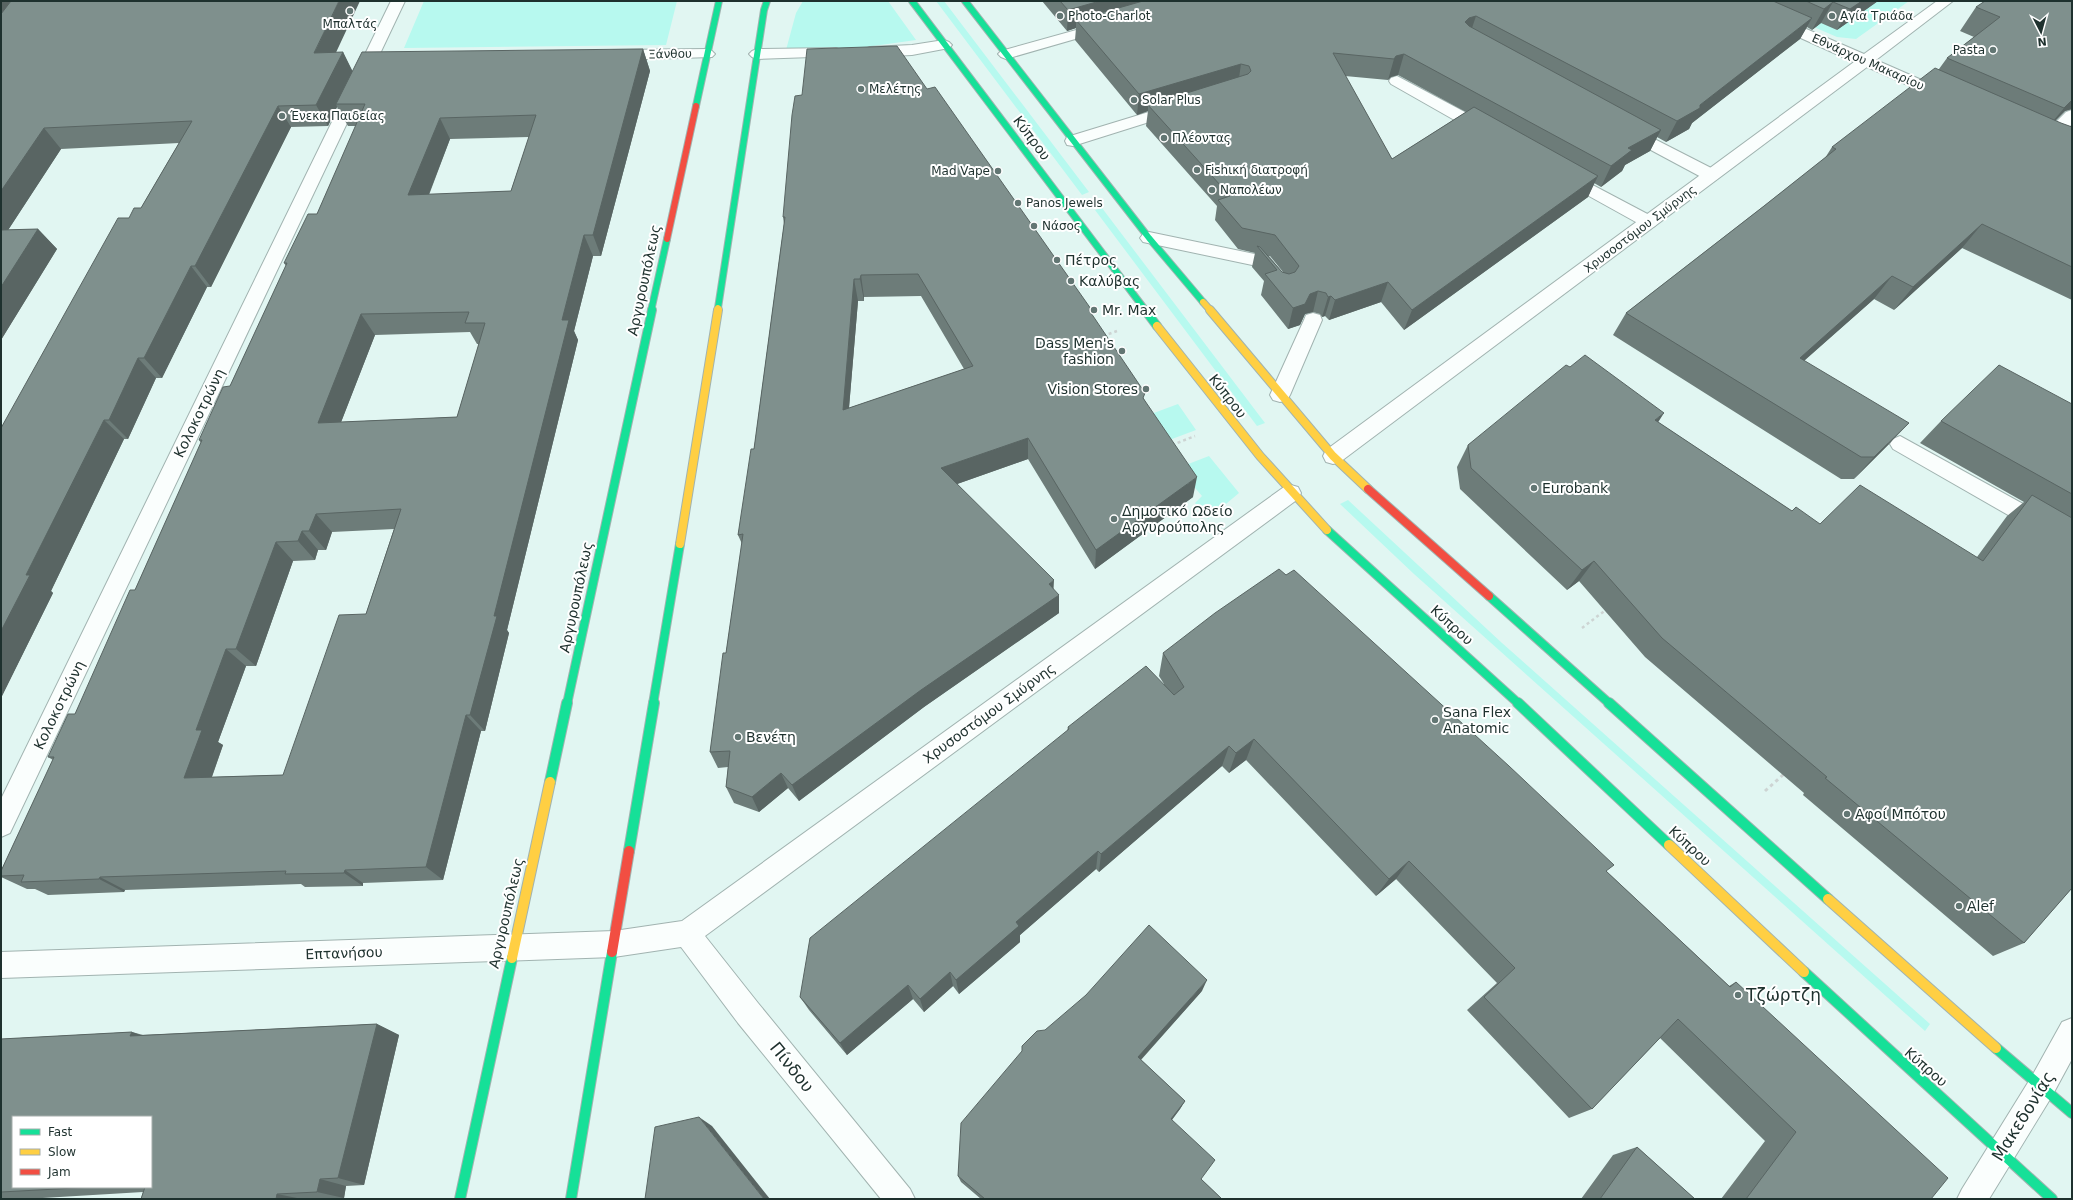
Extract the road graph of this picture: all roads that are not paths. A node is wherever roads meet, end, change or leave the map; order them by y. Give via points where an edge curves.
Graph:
1 (398, 1) edge
2 (719, 1) edge
3 (767, 1) edge
4 (912, 1) edge
5 (965, 1) edge
6 (1730, 1) edge
7 (1946, 1) edge
8 (1119, 22) edge
9 (944, 45) junction
10 (707, 54) junction
11 (758, 54) junction
12 (1006, 54) junction
13 (597, 55) edge
14 (1866, 61) junction
15 (1397, 81) edge
16 (1955, 100) edge
17 (1193, 104) edge
18 (2072, 115) edge
19 (1614, 122) edge
20 (1499, 138) edge
21 (2047, 140) edge
22 (1073, 141) junction
23 (1553, 169) edge
24 (1711, 175) junction
25 (1648, 222) junction
26 (1149, 238) junction
27 (1284, 287) edge
28 (1313, 320) dead end
29 (1280, 394) junction
30 (1900, 444) edge
31 (1333, 456) junction
32 (1291, 493) junction
33 (2072, 541) edge
34 (1, 825) edge
35 (687, 933) junction
36 (614, 944) junction
37 (513, 947) junction
38 (1, 965) edge
39 (2072, 1032) edge
40 (2042, 1086) junction
41 (2072, 1113) edge
42 (2001, 1151) junction
43 (460, 1199) edge
44 (571, 1199) edge
45 (900, 1199) edge
46 (1972, 1199) edge
47 (2052, 1199) edge

1 - 34 street, Κολοκοτρώνη via 377,58
2 - 10 main road, Αργυρουπόλεως
3 - 11 main road
4 - 9 main road, Κύπρου
5 - 12 main road
6 - 14 street, Εθνάρχου Μακαρίου
7 - 14 street, Χρυσοστόμου Σμύρνης
8 - 12 street
9 - 11 street via 912,50
9 - 32 main road, Κύπρου via 1227,418
10 - 13 street, Ξάνθου
10 - 37 main road, Αργυρουπόλεως
11 - 36 main road
12 - 22 main road
14 - 16 street, Εθνάρχου Μακαρίου
14 - 24 street, Χρυσοστόμου Σμύρνης
15 - 20 street
17 - 22 street
18 - 21 street
19 - 24 street
22 - 26 main road
23 - 25 street
24 - 25 street, Χρυσοστόμου Σμύρνης
25 - 31 street, Χρυσοστόμου Σμύρνης
26 - 27 street via 1263,261
26 - 29 main road
28 - 29 street
29 - 31 main road
30 - 33 street
31 - 40 main road via 1936,997
32 - 35 street, Χρυσοστόμου Σμύρνης
32 - 42 main road, Κύπρου via 1343,546 1510,695 1889,1052
35 - 36 street, Επτανήσου
35 - 45 street, Πίνδου via 748,1013
36 - 37 street, Επτανήσου
36 - 44 main road
37 - 38 street, Επτανήσου
37 - 43 main road, Αργυρουπόλεως
39 - 40 street, Μακεδονίας
40 - 41 main road
40 - 42 street, Μακεδονίας
42 - 46 street, Μακεδονίας
42 - 47 main road, Κύπρου

